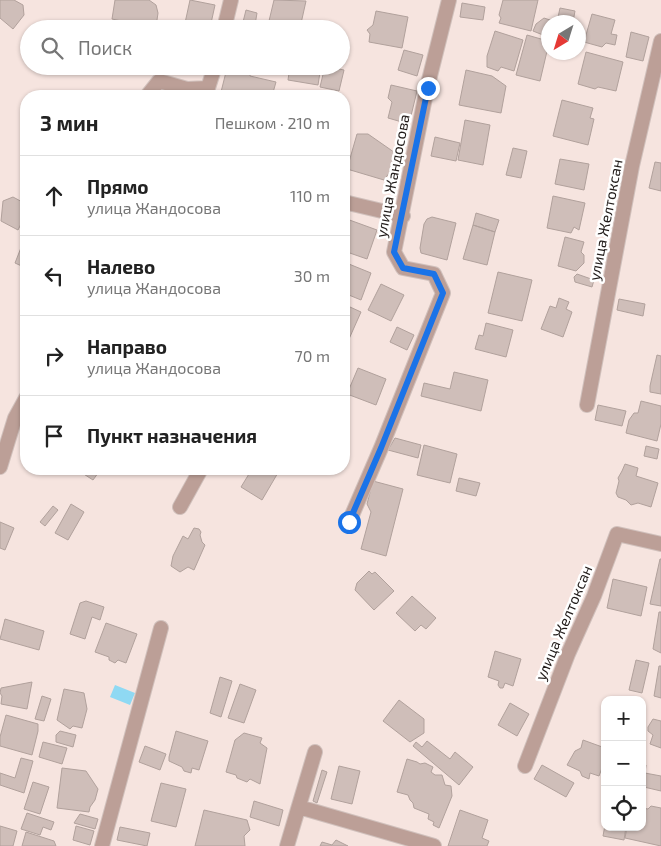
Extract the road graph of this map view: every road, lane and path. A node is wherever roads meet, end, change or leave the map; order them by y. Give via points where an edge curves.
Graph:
1 (231, 0) edge
2 (449, 0) edge
3 (226, 20) edge
4 (661, 41) edge
5 (212, 75) edge
6 (152, 90) edge
7 (350, 203) edge
8 (402, 216) junction
9 (587, 406) dead end
10 (20, 409) edge
11 (0, 467) edge
12 (197, 475) edge
13 (180, 507) dead end
14 (349, 522) dead end
15 (661, 544) edge
16 (161, 628) dead end
17 (315, 752) dead end
18 (525, 766) dead end
19 (299, 807) junction
20 (102, 846) edge
21 (288, 846) edge
22 (434, 846) edge

1 - 3 street
2 - 8 street, улица Жандосова
4 - 9 street, улица Желтоксан via 632,166
5 - 6 street via 208,88 187,89 159,81
7 - 8 street
8 - 14 street, улица Жандосова via 394,252 403,268 434,274 443,293
10 - 11 street
12 - 13 street
15 - 18 street, улица Желтоксан via 617,534
16 - 20 street
17 - 19 street
19 - 21 street
19 - 22 street

